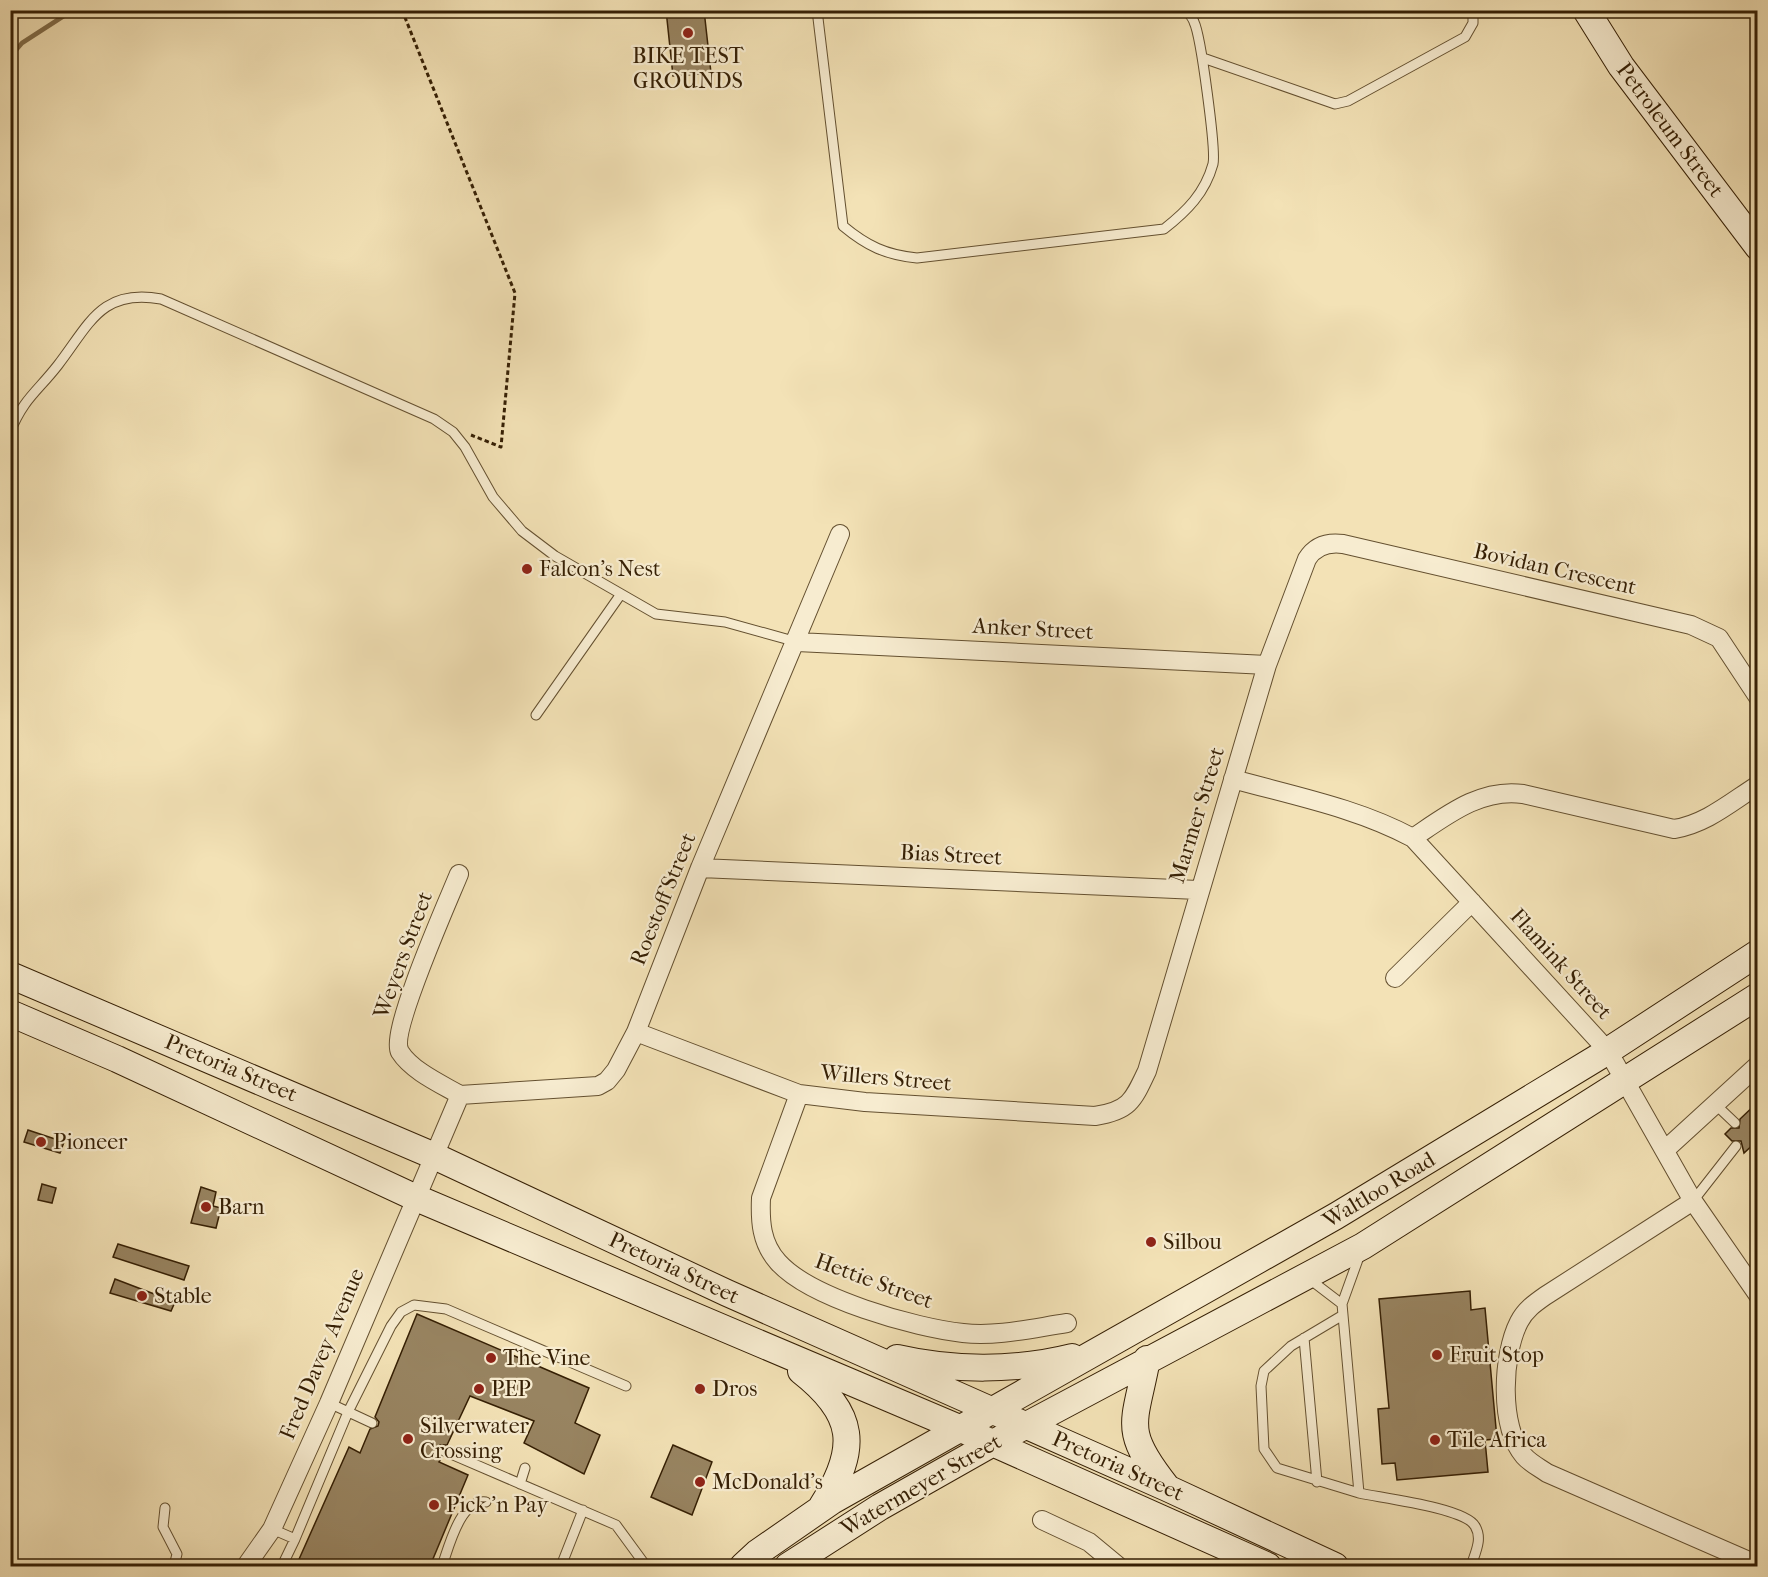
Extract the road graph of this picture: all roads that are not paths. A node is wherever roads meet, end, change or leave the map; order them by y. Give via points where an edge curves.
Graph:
1 (817, 10) edge
2 (1187, 10) edge
3 (1473, 10) edge
4 (1586, 10) edge
5 (1203, 58) junction
6 (1758, 247) edge
7 (10, 432) edge
8 (840, 534) dead end
9 (1311, 552) joint
10 (621, 594) junction
11 (797, 642) junction
12 (1267, 665) junction
13 (1758, 697) edge
14 (536, 715) dead end
15 (1233, 780) junction
16 (1758, 785) edge
17 (1413, 838) junction
18 (700, 868) junction
19 (459, 874) dead end
20 (1198, 891) junction
21 (1472, 902) junction
22 (1758, 953) edge
23 (10, 975) edge
24 (1395, 978) dead end
25 (1758, 996) edge
26 (10, 1012) edge
27 (636, 1032) junction
28 (1608, 1052) junction
29 (1758, 1065) edge
30 (1625, 1080) junction
31 (799, 1094) junction
32 (460, 1095) junction
33 (1136, 1095) joint
34 (1716, 1104) junction
35 (1735, 1124) dead end
36 (1736, 1146) dead end
37 (1665, 1150) junction
38 (432, 1155) junction
39 (414, 1197) junction
40 (1693, 1201) junction
41 (1363, 1246) junction
42 (1306, 1276) junction
43 (1758, 1295) edge
44 (1342, 1304) junction
45 (1343, 1315) junction
46 (1067, 1323) dead end
47 (1304, 1338) junction
48 (833, 1341) junction
49 (1113, 1343) junction
50 (782, 1355) junction
51 (1147, 1359) junction
52 (626, 1386) dead end
53 (329, 1403) junction
54 (991, 1410) junction
55 (348, 1412) junction
56 (372, 1423) dead end
57 (1025, 1425) junction
58 (959, 1428) junction
59 (993, 1443) junction
60 (444, 1451) dead end
61 (525, 1468) dead end
62 (1317, 1482) junction
63 (520, 1484) junction
64 (1167, 1488) junction
65 (1359, 1493) junction
66 (486, 1502) dead end
67 (165, 1508) dead end
68 (583, 1510) junction
69 (818, 1511) junction
70 (1042, 1520) dead end
71 (272, 1529) junction
72 (296, 1539) junction
73 (645, 1563) edge
74 (1758, 1565) edge
75 (174, 1566) edge
76 (246, 1566) edge
77 (282, 1566) edge
78 (442, 1566) edge
79 (561, 1566) edge
80 (651, 1566) edge
81 (743, 1566) edge
82 (788, 1566) edge
83 (1118, 1566) edge
84 (1268, 1566) edge
85 (1335, 1566) edge
86 (1471, 1566) edge

1 - 5 lane via 843,226 863,243 890,255 917,258 1164,229 1188,210 1204,189 1214,162
2 - 5 lane via 1195,23
3 - 5 lane via 1473,23 1465,37 1348,101 1335,104
4 - 6 main road, Petroleum Street via 1621,66
7 - 10 lane via 24,402 59,364 93,315 124,298 161,299 453,432 493,497 522,531 555,556
8 - 11 street, Roestoff Street
9 - 12 street, Marmer Street
9 - 13 street, Bovidan Crescent via 1322,545 1343,544 1690,625 1719,638
10 - 11 lane via 656,614 725,622
10 - 14 lane
11 - 12 street, Anker Street
11 - 18 street, Roestoff Street
12 - 15 street, Marmer Street
15 - 17 street, Flamink Street via 1353,812
15 - 20 street, Marmer Street
16 - 17 street via 1707,818 1674,829 1523,794 1498,792 1443,817
17 - 21 street, Flamink Street
18 - 20 street, Bias Street
18 - 27 street, Roestoff Street
19 - 32 street, Weyers Street via 397,1041 405,1057
20 - 33 street, Marmer Street via 1147,1071
21 - 24 street
21 - 28 street, Flamink Street
22 - 28 main road, Waltloo Road
23 - 38 main road, Pretoria Street
25 - 30 main road, Waltloo Road
26 - 39 main road, Pretoria Street
27 - 31 street, Willers Street
27 - 32 street, Roestoff Street via 616,1070 598,1086
28 - 30 street, Flamink Street
28 - 49 main road, Waltloo Road via 1336,1216
29 - 34 street
30 - 37 street, Flamink Street
30 - 41 main road, Waltloo Road
31 - 33 street, Willers Street via 865,1102 1095,1116 1126,1107
31 - 46 street, Hettie Street via 761,1197 760,1214 766,1243 777,1261 796,1278 907,1323 964,1334
32 - 38 street
34 - 35 lane
34 - 37 street
36 - 40 lane
37 - 40 street, Flamink Street
38 - 39 street, Fred Davey Avenue
38 - 48 main road, Pretoria Street
39 - 50 main road, Pretoria Street
39 - 53 street, Fred Davey Avenue
40 - 43 street, Flamink Street
40 - 74 street via 1545,1296 1525,1313 1507,1361 1508,1415 1515,1441 1525,1457 1547,1473
41 - 42 main road, Waltloo Road
41 - 44 lane
42 - 44 lane
42 - 51 main road, Waltloo Road
44 - 45 lane
45 - 47 lane
45 - 65 lane
47 - 62 lane
47 - 62 lane via 1264,1371 1264,1449 1277,1468
48 - 49 main road via 908,1360 966,1367 1070,1358
48 - 54 main road, Pretoria Street
49 - 54 main road, Waltloo Road
50 - 58 main road, Pretoria Street
50 - 69 main road via 829,1395 841,1412 845,1428 842,1470
51 - 57 main road, Waltloo Road
51 - 64 main road via 1133,1425 1144,1457
52 - 55 lane via 446,1309 414,1305 401,1312 391,1326
53 - 55 lane
53 - 71 street, Fred Davey Avenue
54 - 57 main road, Pretoria Street
54 - 58 main road, Watermeyer Street
55 - 56 lane
55 - 72 lane
57 - 59 main road, Watermeyer Street
57 - 64 main road, Pretoria Street
58 - 59 main road, Pretoria Street
58 - 69 main road, Watermeyer Street
59 - 82 main road, Watermeyer Street via 880,1507
59 - 84 main road, Pretoria Street
60 - 63 lane
61 - 63 lane
62 - 65 lane
63 - 68 lane
64 - 85 main road, Pretoria Street
65 - 86 lane via 1466,1517 1475,1525 1479,1544
66 - 78 lane via 471,1505
67 - 75 lane via 163,1527 176,1550
68 - 73 lane via 616,1525
68 - 79 lane
69 - 81 main road, Watermeyer Street
70 - 83 street via 1089,1542
71 - 72 lane
71 - 76 street, Fred Davey Avenue
72 - 77 lane
73 - 80 lane

